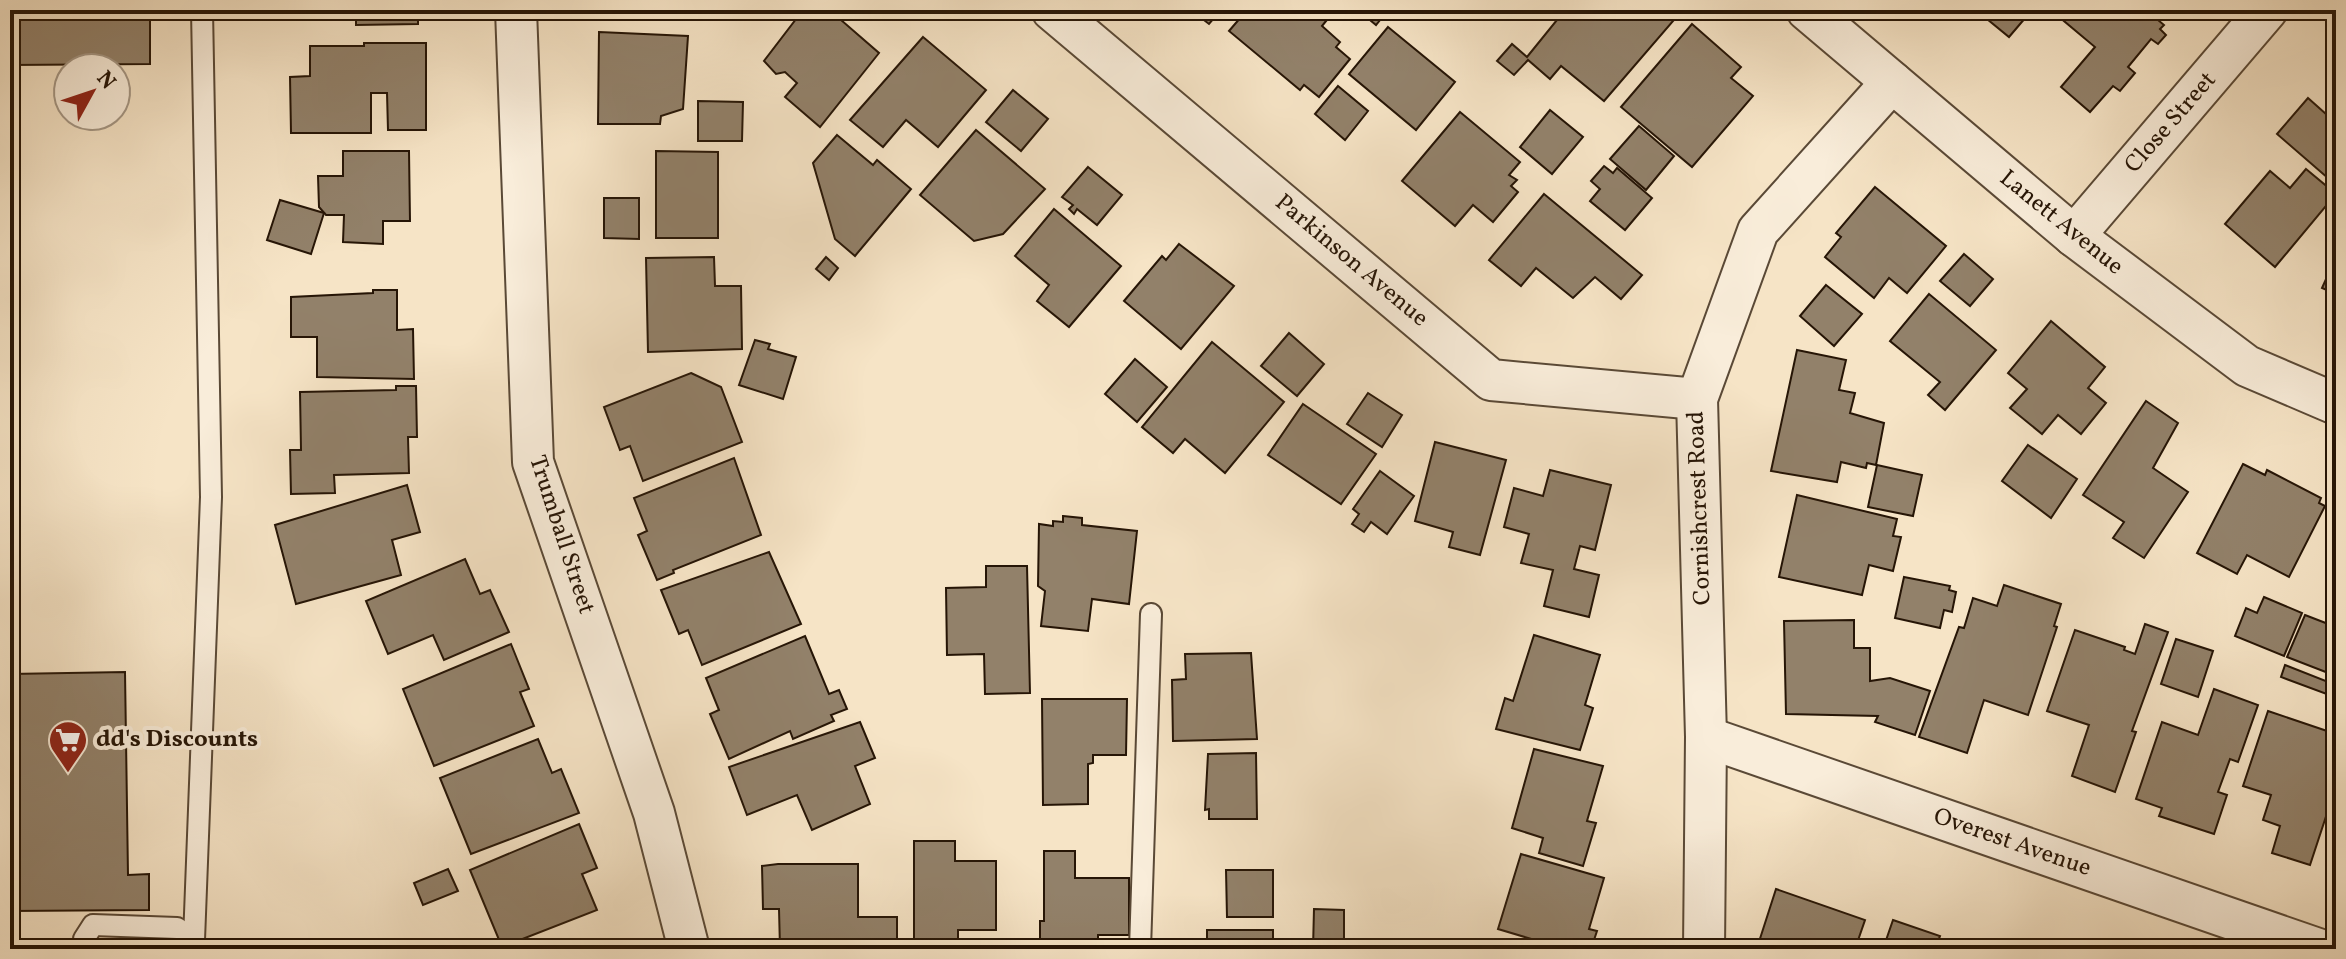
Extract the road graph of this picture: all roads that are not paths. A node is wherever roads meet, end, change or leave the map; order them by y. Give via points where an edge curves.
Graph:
1 (202, 10) edge
2 (516, 10) edge
3 (1052, 10) edge
4 (1807, 10) edge
5 (2267, 10) edge
6 (1892, 82) junction
7 (2074, 236) junction
8 (1697, 399) junction
9 (2336, 404) edge
10 (1151, 614) dead end
11 (1706, 737) junction
12 (194, 945) edge
13 (84, 949) edge
14 (689, 949) edge
15 (1140, 949) edge
16 (1704, 949) edge
17 (2318, 949) edge

1 - 12 lane via 211,497
2 - 14 street, Trumball Street via 533,462 654,813
3 - 8 street, Parkinson Avenue via 1491,380
4 - 6 street, Lanett Avenue
5 - 7 street, Close Street
6 - 7 street, Lanett Avenue
6 - 8 street, Cornishcrest Road via 1758,231
7 - 9 street, Lanett Avenue via 2247,366
8 - 11 street, Cornishcrest Road
10 - 15 lane
11 - 16 street, Cornishcrest Road
11 - 17 street, Overest Avenue
12 - 13 lane via 177,928 93,925

